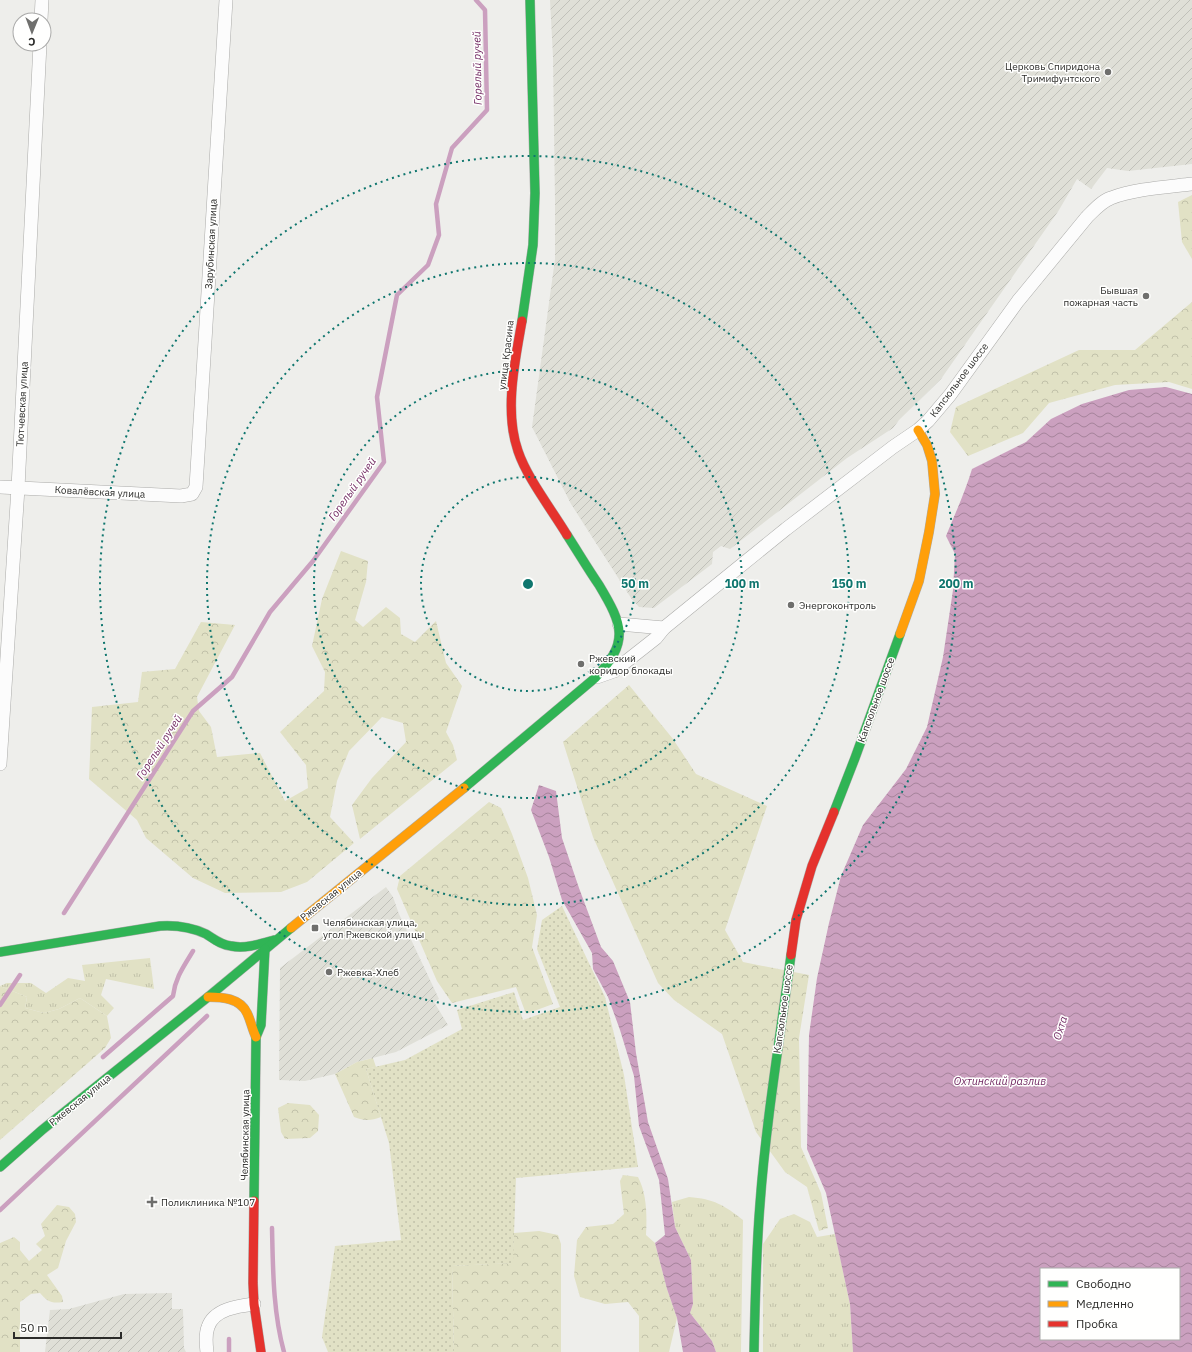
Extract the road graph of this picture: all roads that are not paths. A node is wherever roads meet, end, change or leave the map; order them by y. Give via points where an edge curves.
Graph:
1 (42, 0) edge
2 (226, 0) edge
3 (530, 0) edge
4 (42, 12) edge
5 (40, 52) edge
6 (1192, 184) edge
7 (918, 430) junction
8 (0, 487) edge
9 (196, 487) joint
10 (18, 488) junction
11 (619, 624) junction
12 (664, 628) junction
13 (595, 678) junction
14 (0, 764) edge
15 (277, 939) junction
16 (265, 949) junction
17 (0, 952) edge
18 (208, 997) junction
19 (256, 1037) junction
20 (0, 1167) edge
21 (254, 1304) junction
22 (207, 1352) edge
23 (261, 1352) edge
24 (754, 1352) edge

1 - 4 street
2 - 9 street, Зарубинская улица
3 - 11 main road, улица Красина via 535,194 533,244 514,370 513,429 518,451 530,476 609,602
5 - 10 street, Тютчевская улица
6 - 7 street, Капсюльное шоссе via 1132,192 1111,198 1098,206 1018,301 950,395
7 - 12 street, Ржевская улица via 893,446
7 - 24 main road, Капсюльное шоссе via 927,445 932,461 935,494 919,581 855,758 812,866 796,920 760,1203
8 - 10 street, Ковалёвская улица
9 - 10 street, Ковалёвская улица via 192,494 181,496
10 - 14 street, Тютчевская улица
11 - 12 street
11 - 13 main road, улица Красина via 616,652
12 - 13 street, Ржевская улица via 656,638 614,671
13 - 15 main road, Ржевская улица
15 - 16 main road, Ржевская улица
15 - 17 main road via 238,947 224,945 202,932 187,927 165,925
16 - 18 main road, Ржевская улица
16 - 19 main road, Челябинская улица via 261,1025
18 - 19 main road, Челябинская улица via 222,996 235,1001 245,1010
18 - 20 main road, Ржевская улица via 42,1130
19 - 21 main road, Челябинская улица
21 - 22 street via 237,1306 216,1316 208,1326
21 - 23 main road, Челябинская улица

